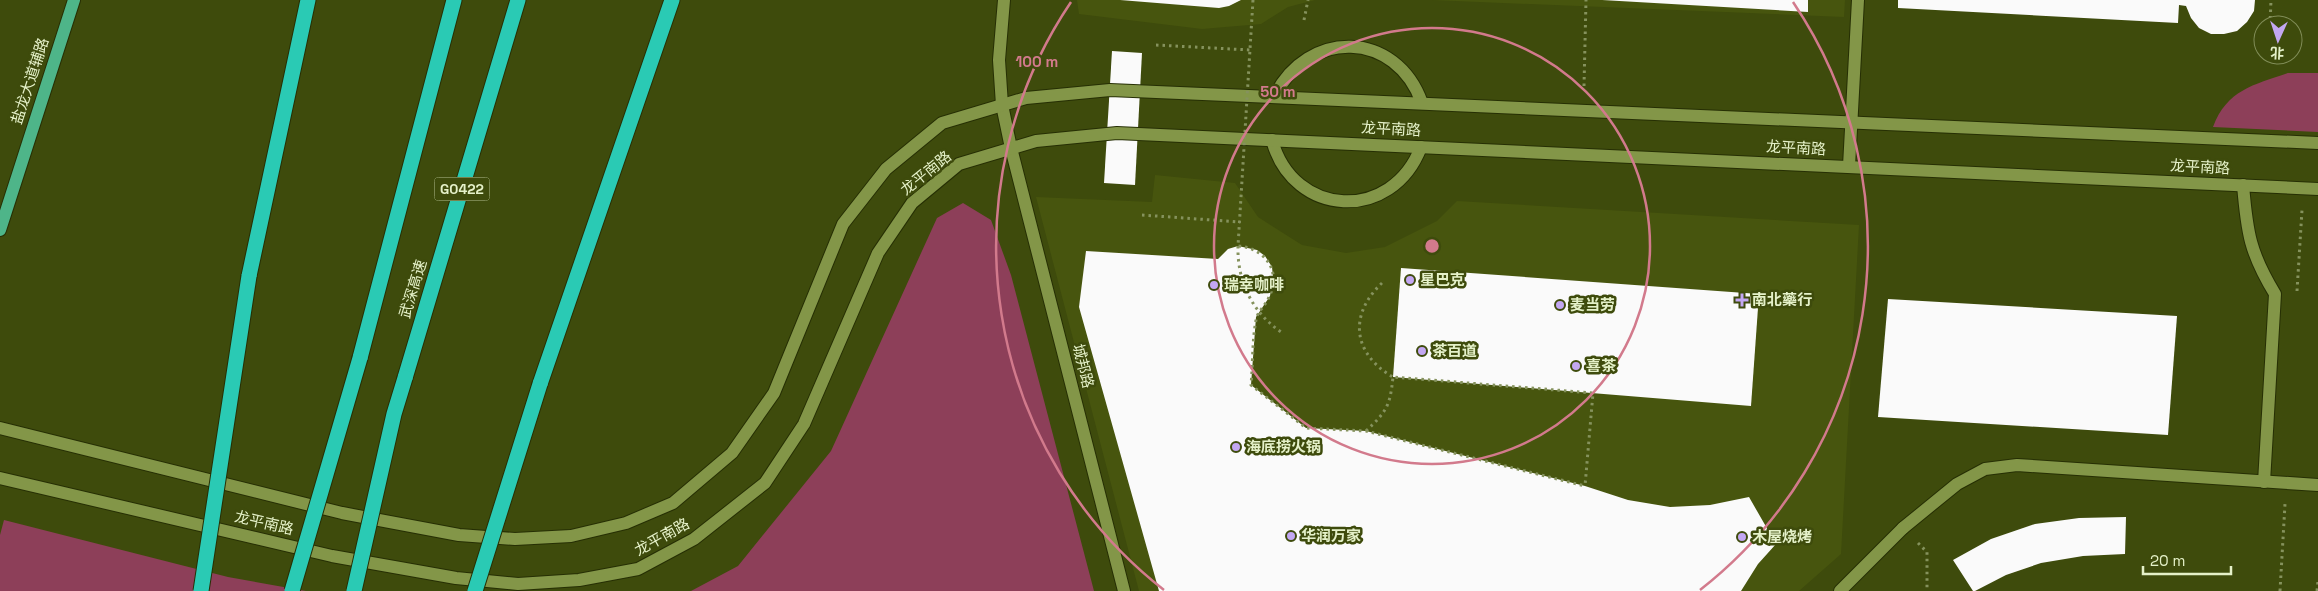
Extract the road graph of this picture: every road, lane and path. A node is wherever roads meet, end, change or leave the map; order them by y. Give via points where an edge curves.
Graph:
1 (74, 0) edge
2 (308, 0) edge
3 (454, 0) edge
4 (518, 0) edge
5 (672, 0) edge
6 (1004, 0) edge
7 (1253, 0) edge
8 (1308, 0) edge
9 (1586, 0) edge
10 (1858, 0) edge
11 (2272, 0) edge
12 (2271, 15) edge
13 (1304, 20) dead end
14 (1156, 45) dead end
15 (1250, 50) junction
16 (1584, 86) dead end
17 (1274, 97) junction
18 (1422, 104) junction
19 (1002, 105) junction
20 (1852, 123) junction
21 (1272, 140) junction
22 (2318, 143) edge
23 (1421, 147) junction
24 (1011, 148) junction
25 (1849, 166) junction
26 (2243, 185) junction
27 (2318, 189) edge
28 (1142, 215) dead end
29 (1240, 222) junction
30 (0, 230) edge
31 (1238, 246) junction
32 (1382, 283) dead end
33 (1281, 332) dead end
34 (1393, 378) junction
35 (0, 428) edge
36 (1366, 431) junction
37 (0, 478) edge
38 (2264, 482) junction
39 (2318, 485) edge
40 (1903, 528) junction
41 (2318, 581) edge
42 (201, 591) edge
43 (292, 591) edge
44 (354, 591) edge
45 (475, 591) edge
46 (1124, 591) edge
47 (1840, 591) edge
48 (1927, 591) edge
49 (2318, 591) edge

1 - 30 main road, 盐龙大道辅路
2 - 42 highway, bridge via 249,276
3 - 43 highway, bridge via 360,358
4 - 44 highway, 武深高速 / G0422, bridge via 394,414
5 - 45 highway, bridge via 540,384
6 - 19 main road, 城邦路 via 999,60
7 - 15 path, bridge
8 - 13 path
9 - 16 path
10 - 20 main road
11 - 12 path
14 - 15 path
15 - 29 path, bridge
17 - 18 main road, 龙平南路
17 - 18 main road via 1299,63 1323,50 1349,46 1376,52 1399,66 1416,87
17 - 19 main road, 龙平南路 via 1110,90 1026,98
18 - 20 main road, 龙平南路
19 - 24 main road, 城邦路
19 - 35 main road, 龙平南路 via 942,123 886,169 843,224 774,393 732,453 673,503 626,523 571,536 515,539 459,535 342,513
20 - 22 main road, 龙平南路
20 - 25 main road
21 - 23 main road, 龙平南路
21 - 23 main road via 1288,175 1307,190 1330,200 1354,201 1378,196 1399,183 1414,164
21 - 24 main road, 龙平南路 via 1116,133 1036,141
23 - 25 main road, 龙平南路
24 - 37 main road, 龙平南路 via 959,164 912,203 878,253 804,424 765,483 694,540 638,569 579,580 518,584 456,578 332,556
24 - 46 main road, 城邦路
25 - 26 main road, 龙平南路
26 - 27 main road, 龙平南路
26 - 38 main road via 2250,243 2275,294
28 - 29 path
29 - 31 path, bridge
31 - 33 path via 1242,284 1267,322
31 - 36 path, bridge via 1249,247 1265,256 1272,267 1273,277 1270,296 1256,317 1251,385 1306,428
32 - 34 path via 1369,296 1359,327 1361,343 1373,363
34 - 36 path via 1391,398 1384,414
34 - 36 path, bridge via 1593,393 1585,486
38 - 39 main road
38 - 40 main road via 2016,465 1985,469 1957,484
40 - 47 main road
40 - 48 path via 1927,552
41 - 49 path

